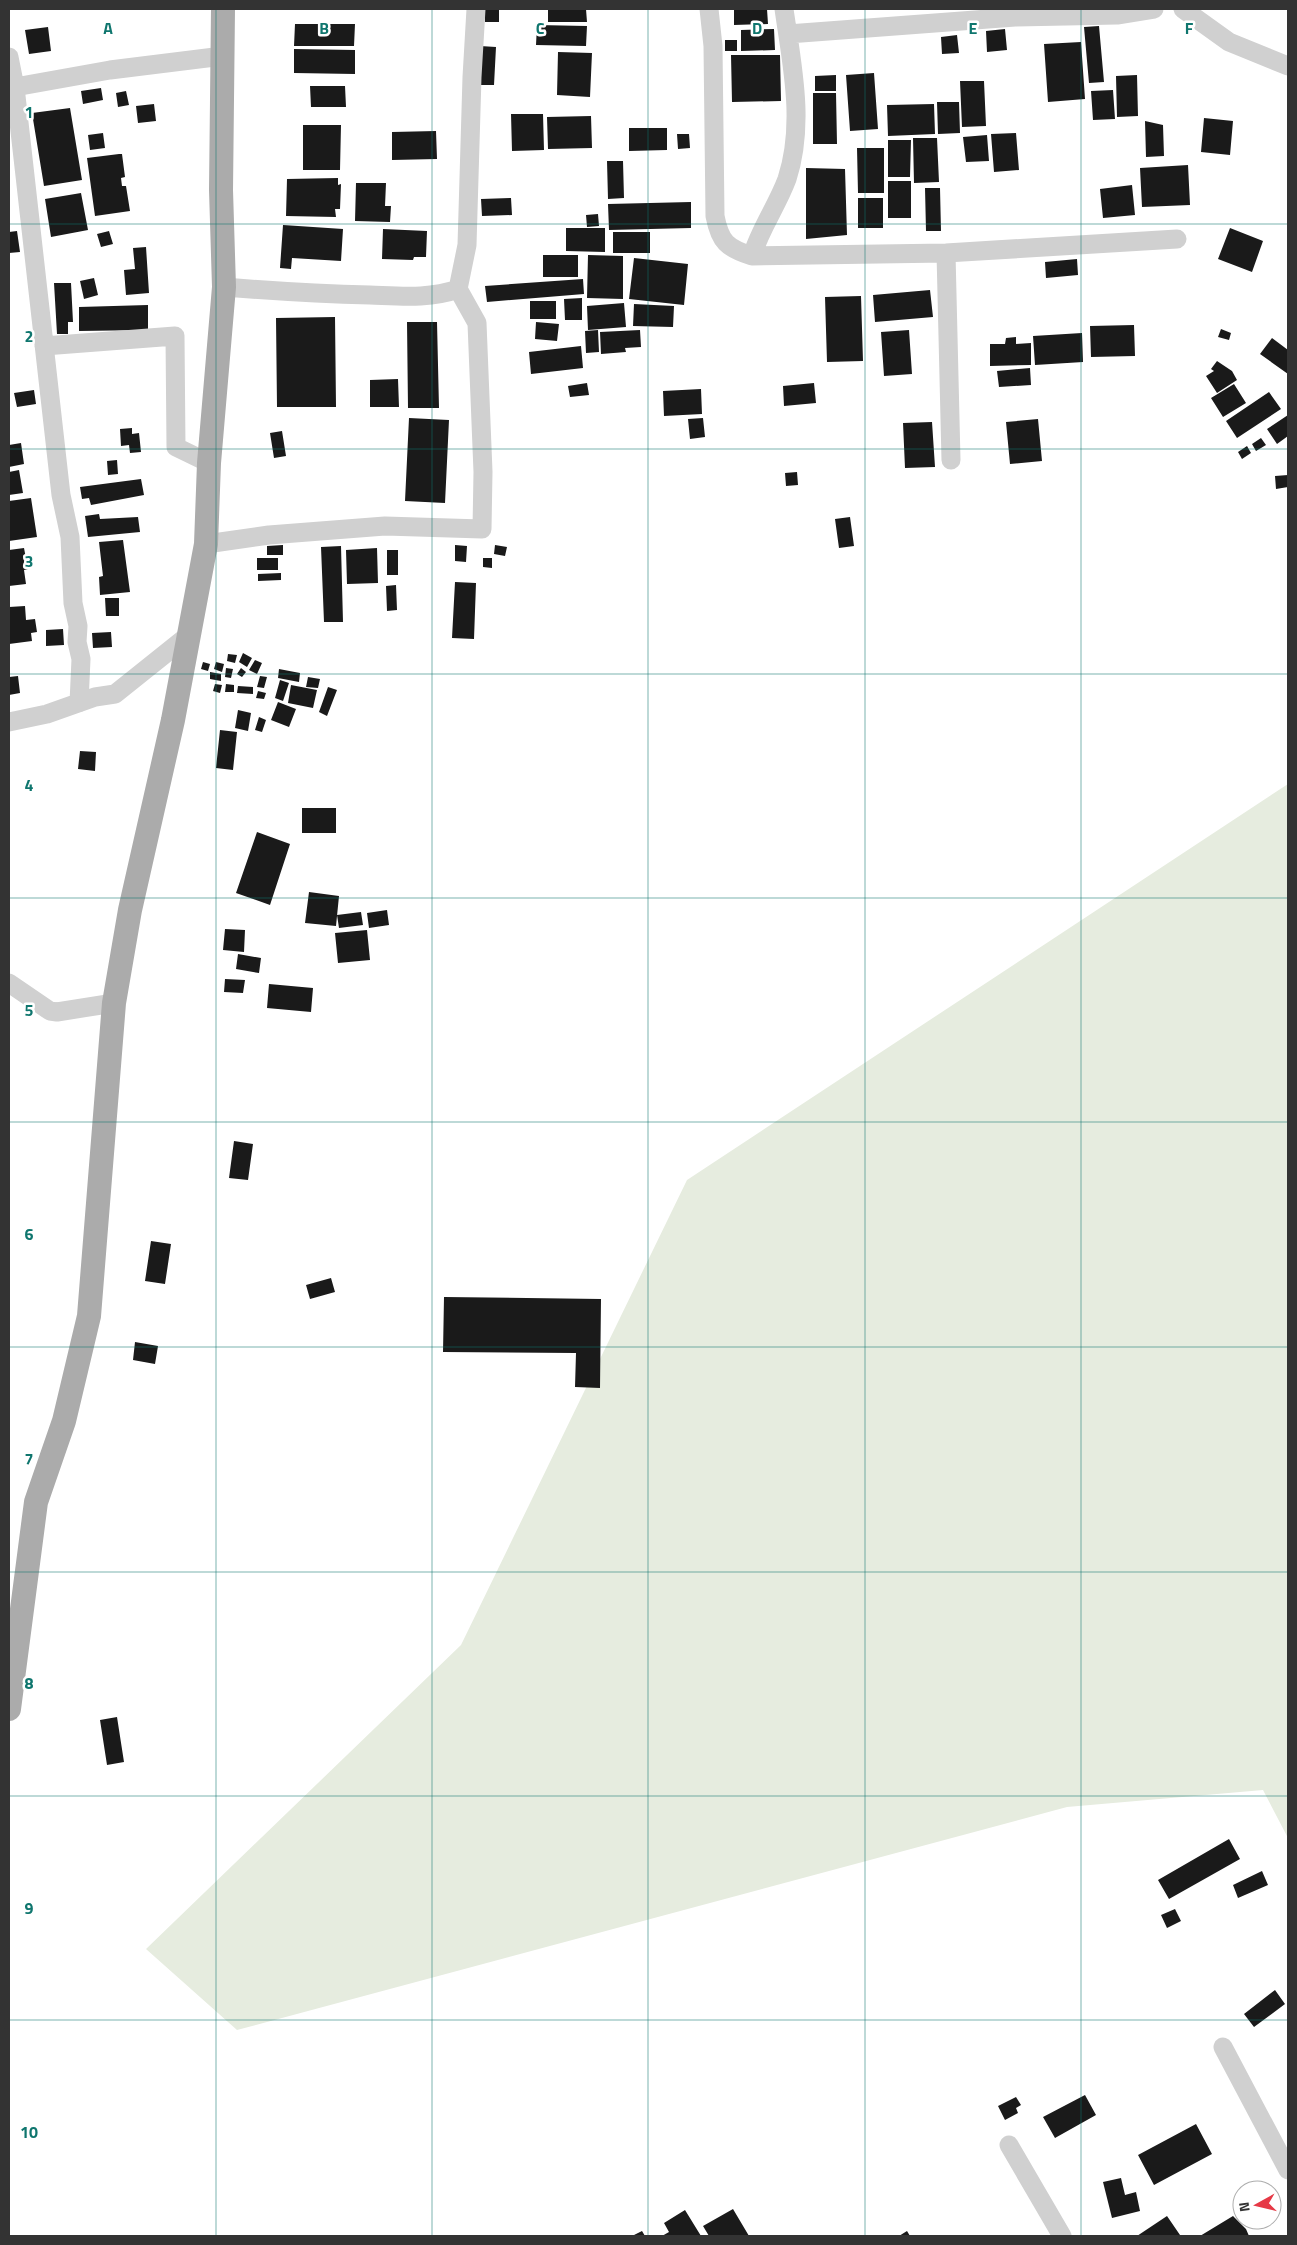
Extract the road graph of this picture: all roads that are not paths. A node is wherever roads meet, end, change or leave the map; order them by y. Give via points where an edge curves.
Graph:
1 (223, 9) edge
2 (476, 9) edge
3 (709, 9) edge
4 (784, 9) edge
5 (1154, 9) edge
6 (1183, 9) edge
7 (1023, 13) edge
8 (788, 34) junction
9 (224, 56) junction
10 (9, 57) edge
11 (1288, 66) edge
12 (15, 87) junction
13 (1176, 239) dead end
14 (946, 253) junction
15 (752, 256) junction
16 (224, 287) junction
17 (458, 288) junction
18 (44, 346) junction
19 (951, 460) dead end
20 (208, 462) junction
21 (206, 544) junction
22 (190, 634) junction
23 (81, 678) junction
24 (107, 696) junction
25 (79, 702) junction
26 (9, 722) edge
27 (9, 983) edge
28 (114, 1003) junction
29 (9, 1709) edge
30 (1223, 2047) dead end
31 (1009, 2145) dead end
32 (1288, 2170) edge
33 (1062, 2236) edge

1 - 9 main road
2 - 17 street via 467,245
3 - 15 street via 714,216 718,234 732,249
4 - 8 street
5 - 7 street via 1116,15
6 - 11 street via 1229,42
7 - 8 street
8 - 15 street via 797,138 786,179
9 - 12 street via 110,70
9 - 16 main road via 221,190
10 - 12 street
12 - 18 street
13 - 14 street
14 - 15 street
14 - 19 street
16 - 17 street via 316,294 415,296 438,296
16 - 20 main road
17 - 21 street via 477,323 482,528 385,526 269,535
18 - 20 street via 175,336 176,447
18 - 23 street via 70,537 72,603 78,626
20 - 21 main road
21 - 22 main road
22 - 24 street via 116,694
22 - 28 main road via 130,910
23 - 24 street
23 - 25 street
24 - 25 street
25 - 26 street via 47,714
27 - 28 street via 50,1011
28 - 29 main road via 89,1316 64,1421 36,1502
30 - 32 street
31 - 33 street

